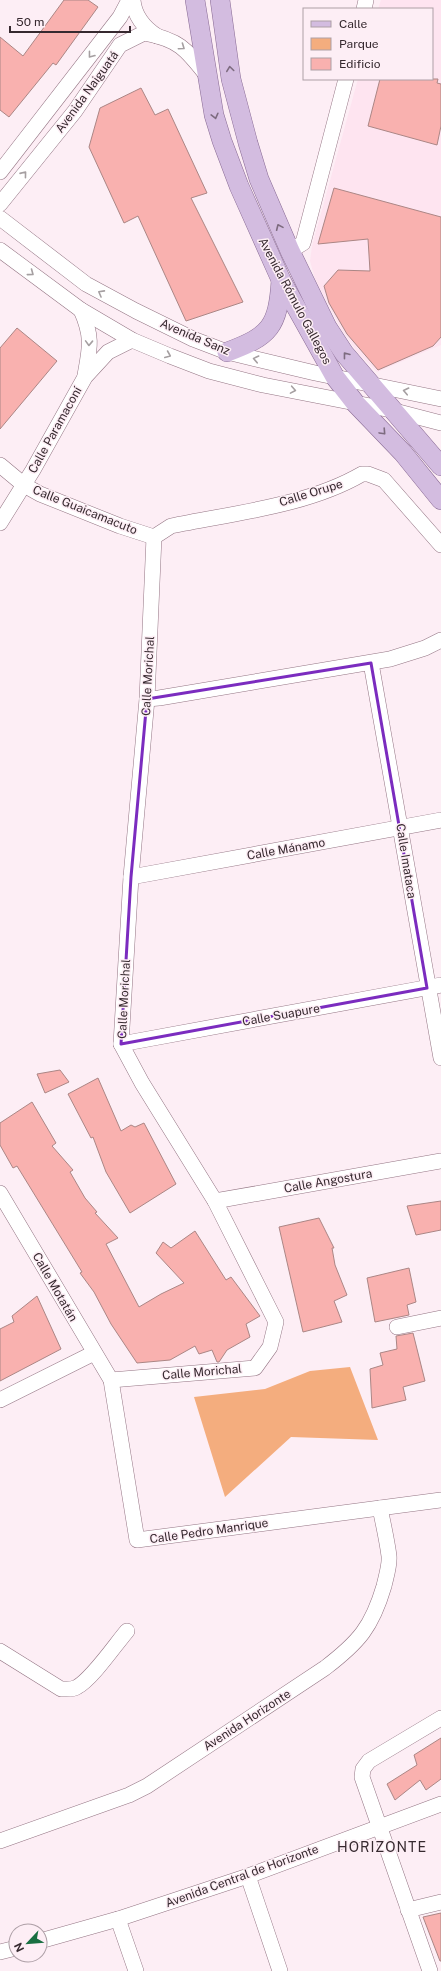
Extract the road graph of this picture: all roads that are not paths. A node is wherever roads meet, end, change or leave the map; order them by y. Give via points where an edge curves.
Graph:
1 (129, 0) edge
2 (133, 0) edge
3 (195, 0) edge
4 (220, 0) edge
5 (106, 34) junction
6 (157, 36) junction
7 (120, 45) junction
8 (208, 78) junction
9 (346, 80) edge
10 (0, 172) edge
11 (0, 204) edge
12 (0, 218) edge
13 (0, 250) edge
14 (290, 251) junction
15 (281, 280) junction
16 (81, 310) junction
17 (132, 340) junction
18 (227, 352) junction
19 (85, 377) junction
20 (336, 377) junction
21 (371, 384) junction
22 (441, 399) edge
23 (356, 404) junction
24 (391, 410) junction
25 (441, 423) edge
26 (0, 465) edge
27 (441, 466) edge
28 (24, 485) junction
29 (441, 500) edge
30 (0, 523) edge
31 (154, 537) junction
32 (441, 545) edge
33 (441, 640) edge
34 (371, 663) junction
35 (147, 699) junction
36 (441, 820) edge
37 (401, 828) junction
38 (131, 877) junction
39 (434, 987) edge
40 (121, 1044) junction
41 (441, 1058) edge
42 (441, 1161) edge
43 (0, 1193) edge
44 (215, 1201) junction
45 (4, 1212) edge
46 (441, 1318) edge
47 (397, 1327) dead end
48 (94, 1353) junction
49 (111, 1380) junction
50 (0, 1400) edge
51 (441, 1500) edge
52 (380, 1508) junction
53 (127, 1631) dead end
54 (0, 1651) edge
55 (441, 1718) edge
56 (441, 1804) edge
57 (378, 1827) junction
58 (0, 1841) edge
59 (248, 1876) junction
60 (441, 1902) edge
61 (408, 1910) junction
62 (118, 1919) junction
63 (48, 1939) edge
64 (136, 1971) edge
65 (280, 1971) edge
66 (430, 1971) edge

1 - 5 street, Avenida Naiguatá via 120,17
2 - 6 street via 138,18
3 - 8 main road, Avenida Rómulo Gallegos
14 -> 4 main road, Avenida Rómulo Gallegos via 258,179 231,79
5 - 7 street via 119,30 124,36
5 -> 10 street, Avenida Naiguatá
6 - 7 street, Avenida Naiguatá via 141,34
6 -> 8 street, Avenida Naiguatá via 178,44 188,52
11 -> 7 street, Avenida Naiguatá via 75,111
8 -> 15 main road, Avenida Rómulo Gallegos via 214,115 222,141
9 - 14 street via 303,244
18 -> 12 street, Avenida Sanz via 193,339 86,284
13 -> 16 street, Avenida Sanz
21 -> 14 main road, Avenida Rómulo Gallegos via 344,353 327,327
15 - 18 main road via 280,300 272,326 256,340
15 - 20 main road, Avenida Rómulo Gallegos
16 - 17 street, Avenida Sanz
16 -> 19 street, Calle Paramaconí via 90,334
17 - 19 street, Calle Paramaconí via 108,352
17 -> 23 street, Avenida Sanz via 209,371
20 -> 18 street, Avenida Sanz
19 - 28 street, Calle Paramaconí
20 - 21 street, Avenida Sanz
20 - 23 main road, Avenida Rómulo Gallegos
22 -> 21 street, Avenida Sanz
21 - 24 main road, Avenida Rómulo Gallegos
23 - 24 street, Avenida Sanz
23 -> 29 main road, Avenida Rómulo Gallegos via 403,453
24 - 25 street, Avenida Sanz
24 - 27 main road, Avenida Rómulo Gallegos
26 - 28 street, Calle Guaicamacuto
28 - 30 street, Calle Paramaconí
28 - 31 street, Calle Guaicamacuto via 113,524
31 - 32 street, Calle Orupe via 171,526 300,500 325,492 362,474 368,474 384,480
31 - 35 street, Calle Morichal
33 - 34 street via 408,654
34 - 35 street
34 - 37 street, Calle Imataca
35 - 38 street, Calle Morichal
36 - 37 street, Calle Mánamo
37 - 38 street, Calle Mánamo
37 - 39 street, Calle Imataca
38 - 40 street, Calle Morichal
39 - 40 street, Calle Suapure
39 - 41 street, Calle Imataca
40 - 44 street, Calle Morichal via 142,1083
42 - 44 street, Calle Angostura
43 - 45 street, Calle Motatán
44 - 49 street, Calle Morichal via 276,1322 270,1347 255,1368
45 - 48 street, Calle Motatán
46 - 47 street
48 - 49 street, Calle Motatán
48 - 50 street
49 - 52 street, Calle Pedro Manrique via 137,1540
51 - 52 street, Calle Pedro Manrique
52 - 58 street, Avenida Horizonte via 389,1557 386,1577 372,1620 356,1643 346,1652 147,1786 129,1795
53 - 54 street via 86,1680 76,1688 68,1690 61,1689
55 - 57 street via 369,1761 363,1770 362,1777
56 - 57 street, Avenida Central de Horizonte
57 - 59 street, Avenida Central de Horizonte
57 - 61 street
59 - 62 street, Avenida Central de Horizonte
59 - 65 street
60 - 61 street
61 - 66 street
62 - 63 street, Avenida Central de Horizonte
62 - 64 street

